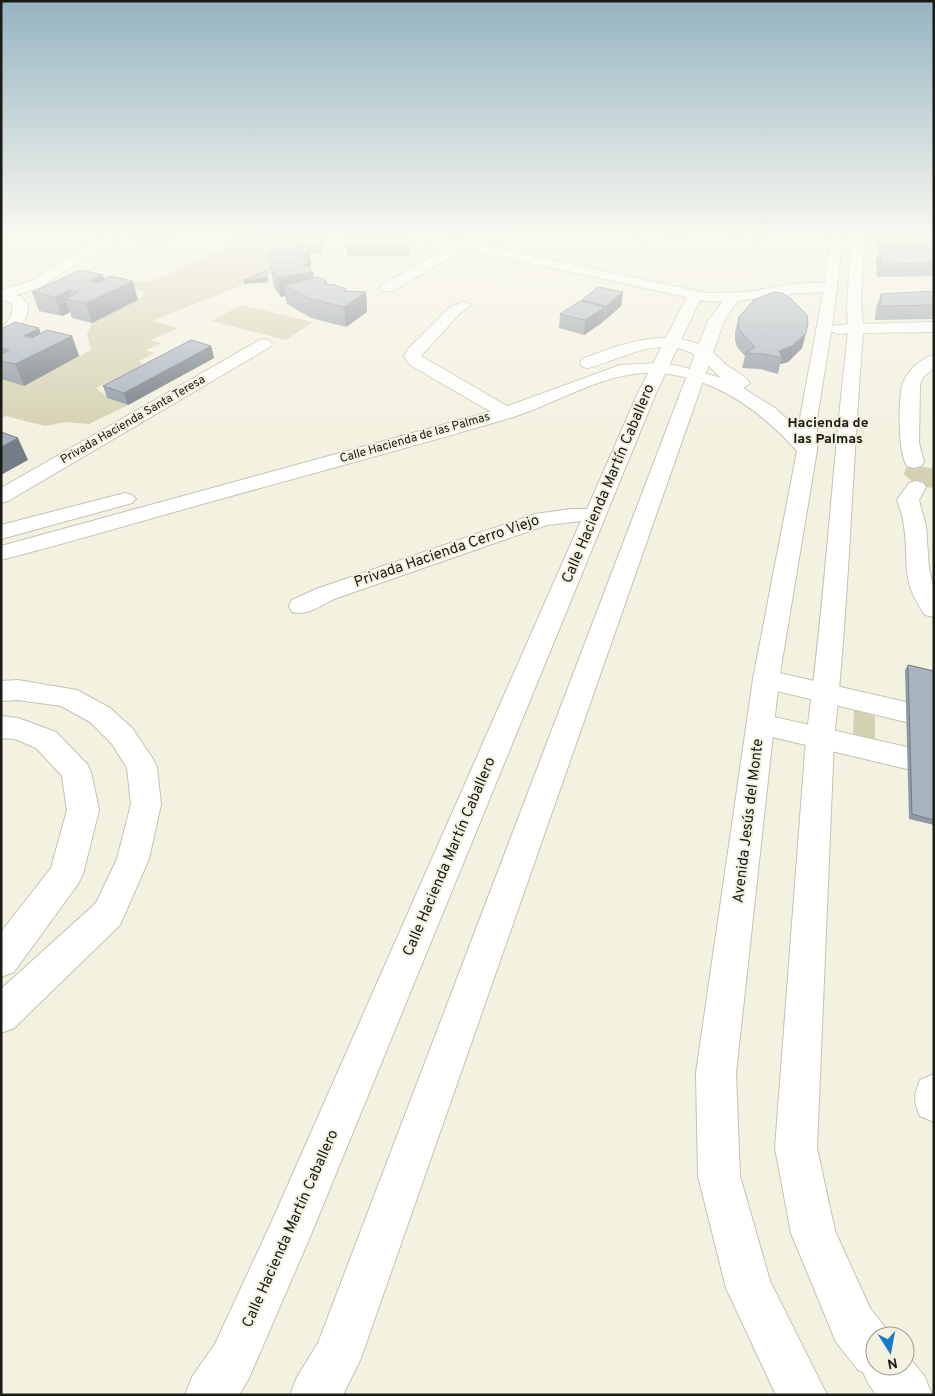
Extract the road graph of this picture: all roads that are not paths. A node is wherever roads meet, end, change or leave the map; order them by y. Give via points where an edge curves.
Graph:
1 (18, 301) edge
2 (693, 301) edge
3 (730, 301) edge
4 (829, 301) edge
5 (854, 301) edge
6 (463, 306) dead end
7 (686, 317) junction
8 (716, 321) junction
9 (934, 327) edge
10 (824, 328) junction
11 (856, 329) junction
12 (4, 337) edge
13 (673, 342) junction
14 (264, 344) dead end
15 (704, 352) junction
16 (934, 360) edge
17 (660, 367) junction
18 (696, 375) junction
19 (498, 408) junction
20 (808, 435) junction
21 (924, 463) edge
22 (925, 489) edge
23 (146, 494) dead end
24 (1, 497) edge
25 (596, 515) junction
26 (1, 532) edge
27 (1, 553) edge
28 (301, 606) dead end
29 (934, 609) edge
30 (766, 679) junction
31 (826, 692) junction
32 (7, 695) edge
33 (906, 712) dead end
34 (761, 725) junction
35 (1, 727) edge
36 (820, 739) junction
37 (907, 758) dead end
38 (1, 960) edge
39 (1, 1015) edge
40 (934, 1094) edge
41 (934, 1102) edge
42 (865, 1340) edge
43 (893, 1376) edge
44 (210, 1395) edge
45 (315, 1395) edge
46 (802, 1395) edge
47 (907, 1395) edge

1 - 12 street via 21,304 19,316
2 - 7 street, Calle Hacienda Martín Caballero
3 - 8 street
4 - 10 street, Avenida Jesús del Monte
5 - 11 street
6 - 19 street via 455,310 412,357
7 - 8 street
7 - 13 street, Calle Hacienda Martín Caballero
8 - 15 street
9 - 11 street
10 - 11 street
10 - 20 street, Avenida Jesús del Monte
11 - 31 street
13 - 15 street, Calle Hacienda de las Palmas
13 - 17 street, Calle Hacienda Martín Caballero
13 - 19 street, Calle Hacienda de las Palmas via 630,347
14 - 24 street, Privada Hacienda Santa Teresa
15 - 18 street
15 - 20 street, Calle Hacienda de las Palmas via 726,374 774,405
16 - 21 street via 916,374 911,384 909,443
17 - 18 street, Calle Hacienda de las Palmas
17 - 19 street, Calle Hacienda de las Palmas via 620,370
17 - 25 street, Calle Hacienda Martín Caballero
18 - 20 street, Calle Hacienda de las Palmas via 752,399 781,422
18 - 45 street via 341,1349
19 - 27 street, Calle Hacienda de las Palmas via 201,485
20 - 30 street, Avenida Jesús del Monte
21 - 22 street via 905,464 900,469 906,481
22 - 29 street via 908,500 915,526 918,581 922,595
23 - 26 street
25 - 28 street, Privada Hacienda Cerro Viejo via 543,519 325,594
25 - 44 street, Calle Hacienda Martín Caballero via 288,1237 232,1361
30 - 31 street
30 - 34 street, Avenida Jesús del Monte
31 - 33 street
31 - 36 street
32 - 39 street via 67,697 100,715 122,736 142,767 146,804 133,859 108,914
34 - 36 street
34 - 46 street, Avenida Jesús del Monte via 716,1073 719,1176 749,1288
35 - 38 street via 18,729 46,740 76,772 83,810 66,874
36 - 37 street
36 - 42 street via 796,1148 813,1232 853,1325
40 - 41 street
43 - 47 street

